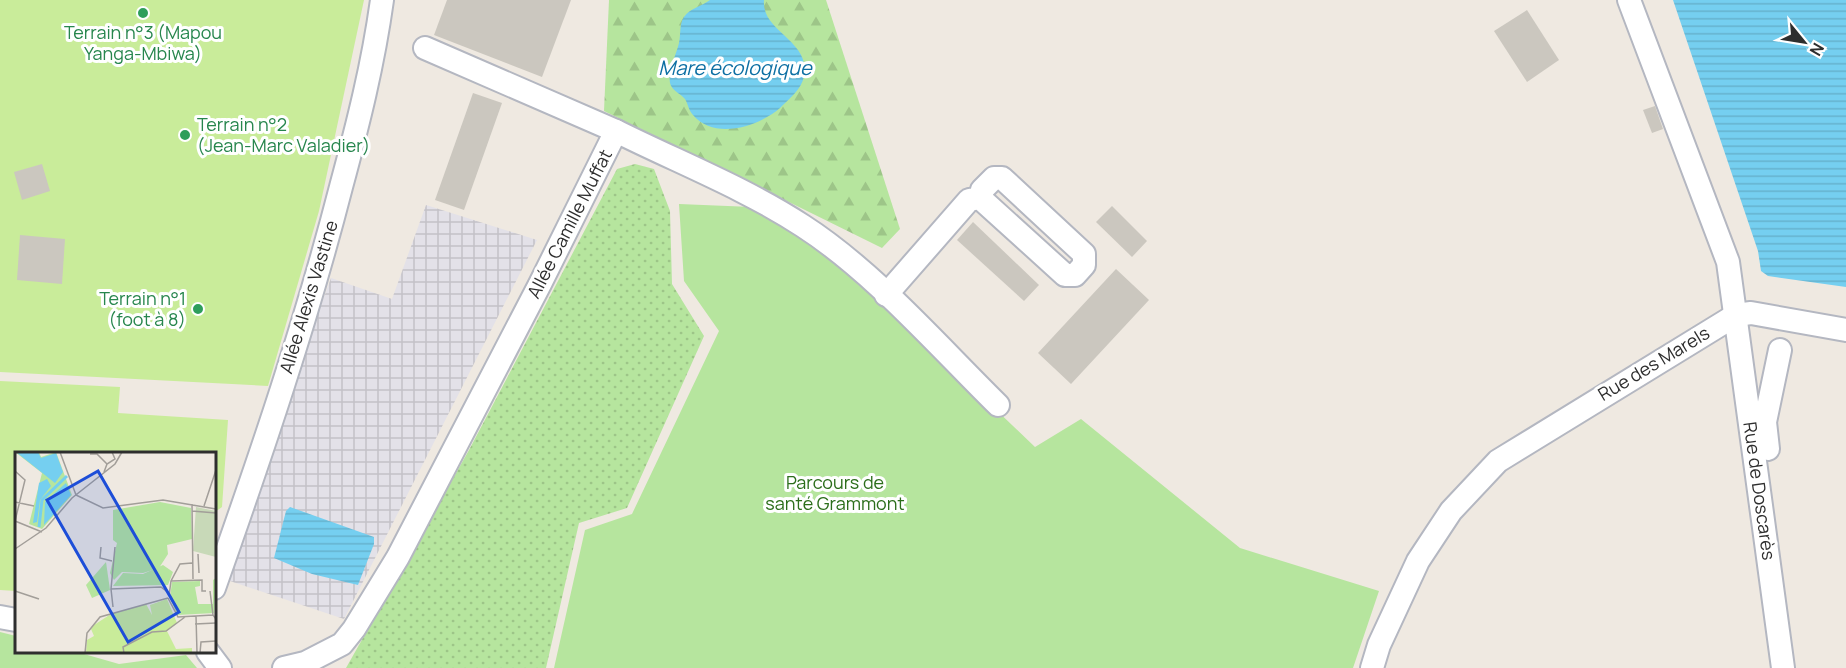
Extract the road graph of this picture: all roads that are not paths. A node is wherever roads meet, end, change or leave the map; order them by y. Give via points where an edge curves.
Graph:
1 (382, 0) edge
2 (1629, 0) edge
3 (425, 48) dead end
4 (616, 131) junction
5 (980, 198) junction
6 (886, 295) junction
7 (1736, 315) junction
8 (1846, 330) edge
9 (1780, 350) dead end
10 (998, 405) dead end
11 (216, 582) edge
12 (0, 616) edge
13 (15, 620) edge
14 (209, 653) edge
15 (220, 668) edge
16 (284, 668) edge
17 (1372, 668) edge
18 (1783, 668) edge
19 (1793, 668) edge

1 - 11 street, Allée Alexis Vastine via 373,66 325,250 267,437
2 - 7 street via 1728,262
3 - 4 street
4 - 6 street, Allée Camille Muffat via 805,227
4 - 16 street, Allée Camille Muffat via 398,557 354,629 342,644 306,663
5 - 5 street via 1065,275 1075,275 1084,265 1084,254 1002,178 994,178
5 - 6 street via 969,200
6 - 10 street, Allée Camille Muffat
7 - 8 street via 1751,313
7 - 17 street, Rue des Marels via 1498,460 1451,511 1418,561
7 - 18 street, Rue de Doscarès
9 - 19 street via 1765,422
12 - 13 street
14 - 15 street

